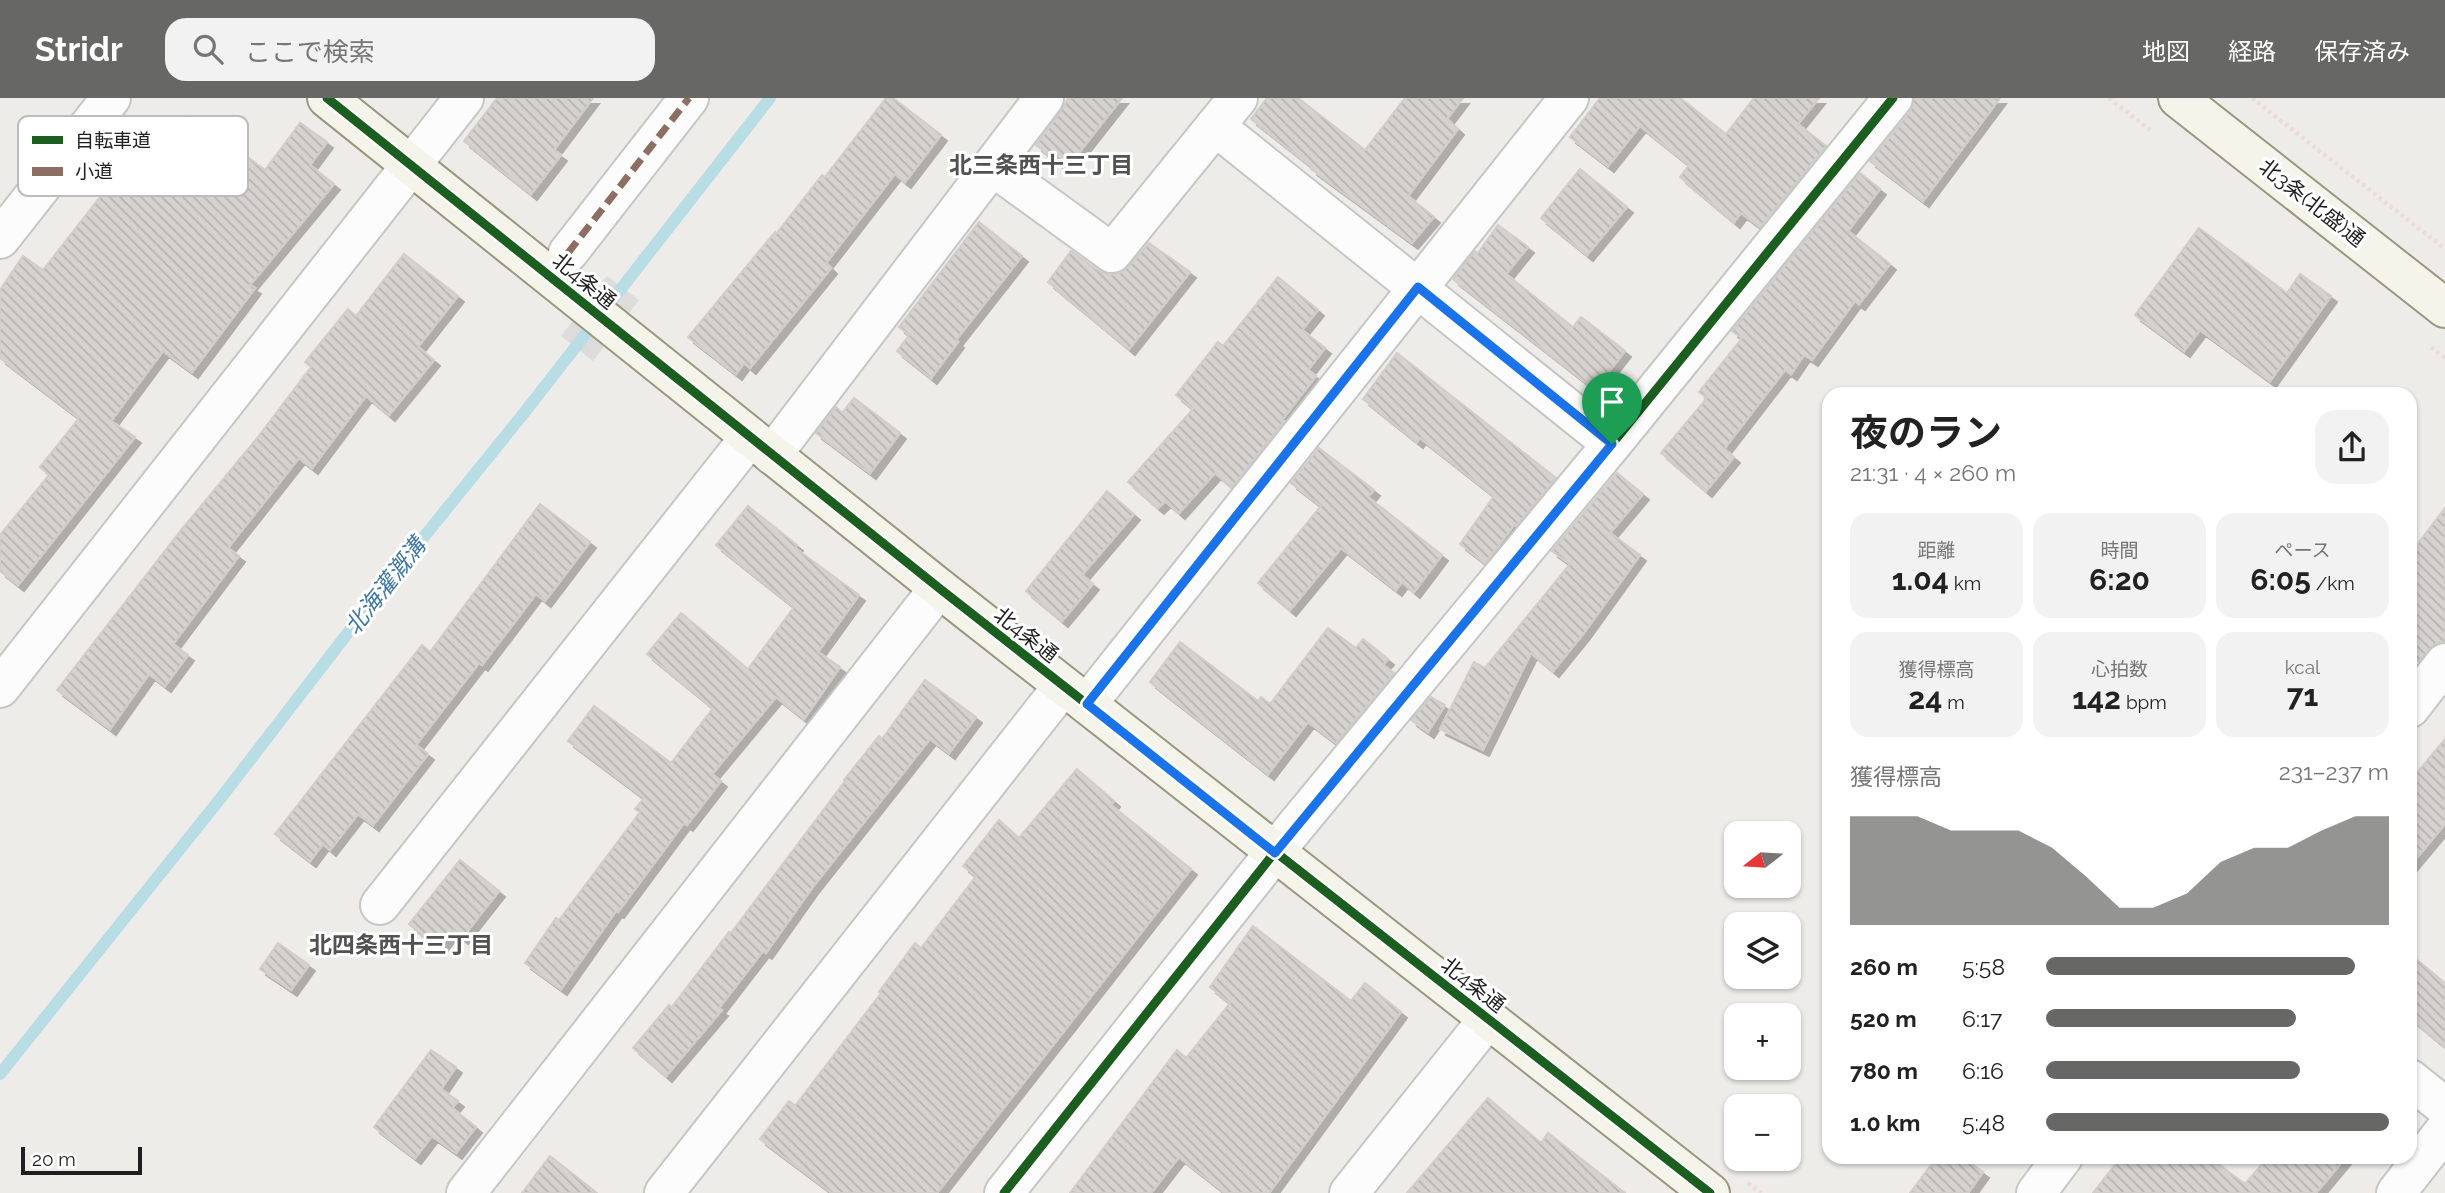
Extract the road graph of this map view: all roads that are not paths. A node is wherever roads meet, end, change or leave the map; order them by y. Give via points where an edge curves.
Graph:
1 (111, 98) edge
2 (327, 98) edge
3 (464, 98) edge
4 (689, 98) edge
5 (1044, 98) edge
6 (1569, 98) edge
7 (1893, 98) edge
8 (2190, 101) edge
9 (1226, 112) edge
10 (97, 116) edge
11 (412, 164) junction
12 (992, 166) junction
13 (34, 196) edge
14 (0, 239) edge
15 (568, 253) dead end
16 (1418, 287) junction
17 (2445, 308) edge
18 (1612, 444) junction
19 (761, 446) junction
20 (939, 588) junction
21 (2445, 663) edge
22 (0, 688) edge
23 (1075, 695) junction
24 (2417, 699) edge
25 (1275, 853) junction
26 (380, 905) dead end
27 (1488, 1019) junction
28 (2417, 1085) edge
29 (2445, 1107) edge
30 (2445, 1130) edge
31 (2058, 1164) edge
32 (1700, 1190) edge
33 (466, 1193) edge
34 (664, 1193) edge
35 (1004, 1193) edge
36 (1349, 1193) edge
37 (2036, 1193) edge
38 (2396, 1193) edge

1 - 10 street
2 - 11 street, 北4条通
3 - 11 street
4 - 15 street
5 - 12 street
6 - 16 street
7 - 18 street
8 - 17 street, 北3条(北盛)通
9 - 12 street via 1112,253
9 - 16 street
11 - 19 street, 北4条通
11 - 22 street
12 - 19 street
13 - 14 street
16 - 18 street
16 - 23 street
18 - 25 street
19 - 20 street, 北4条通
19 - 26 street
20 - 23 street, 北4条通
20 - 33 street
21 - 24 street
23 - 25 street, 北4条通
23 - 34 street
25 - 27 street, 北4条通
25 - 35 street
27 - 32 street, 北4条通
27 - 36 street
28 - 29 street
30 - 38 street
31 - 37 street

